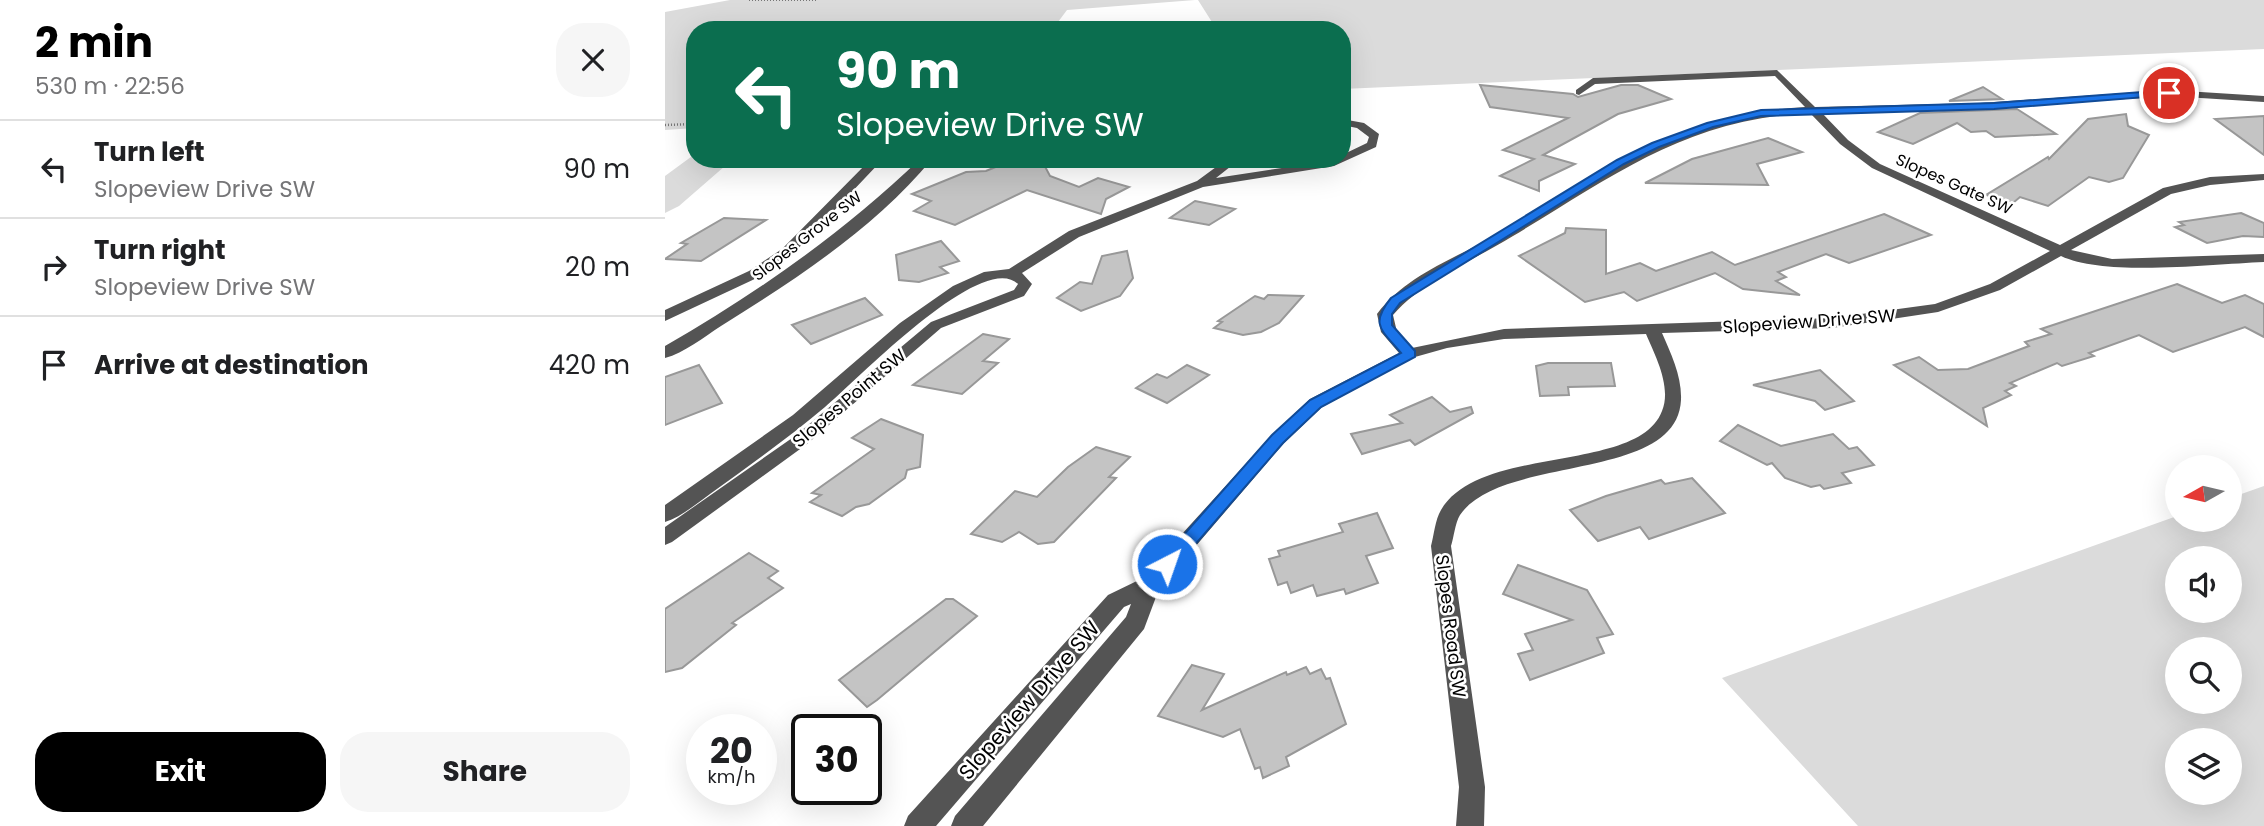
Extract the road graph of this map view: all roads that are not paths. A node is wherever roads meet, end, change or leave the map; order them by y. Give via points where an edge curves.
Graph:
1 (1580, 92) dead end
2 (2264, 99) edge
3 (1810, 110) junction
4 (1351, 125) edge
5 (1351, 155) edge
6 (870, 168) edge
7 (917, 168) edge
8 (1223, 168) edge
9 (1312, 168) edge
10 (2264, 177) edge
11 (1201, 184) junction
12 (2059, 250) junction
13 (2264, 258) edge
14 (1011, 273) junction
15 (665, 316) edge
16 (1652, 329) junction
17 (665, 353) edge
18 (1409, 354) junction
19 (665, 515) edge
20 (665, 537) edge
21 (1149, 584) junction
22 (918, 826) edge
23 (965, 826) edge
24 (1470, 826) edge

1 - 3 street, Slopes Gate SW via 1593,81 1777,73
2 - 3 street via 2169,93 1994,106
3 - 12 street, Slopes Gate SW via 1857,153 1894,176
3 - 18 street via 1743,116 1655,145 1420,283 1385,314 1391,336
4 - 5 street, Slopes Point SW via 1375,136 1372,145
6 - 15 street, Slopes Grove SW via 779,258
7 - 17 street, Slopes Grove SW via 808,262
8 - 11 street, Slopes Point SW
9 - 11 street, Slopes Point SW
10 - 12 street, Slopeview Drive SW via 2210,181 2167,191
11 - 14 street, Slopes Point SW via 1074,234
12 - 13 street, Slopes Gate SW via 2083,260 2112,263
12 - 16 street, Slopeview Drive SW via 1980,294 1938,308 1832,323
14 - 19 street, Slopes Point SW via 977,279 941,300 790,426
14 - 20 street, Slopes Point SW via 1025,284 1019,293 936,325 801,440
16 - 18 street, Slopeview Drive SW via 1504,334
16 - 24 street, Slopes Road SW via 1673,391 1671,413 1661,429 1618,451 1542,467 1484,486 1454,504 1447,514 1441,546 1472,787
18 - 21 street, Slopeview Drive SW via 1315,403 1277,439
21 - 22 street, Slopeview Drive SW via 1116,601
21 - 23 street, Slopeview Drive SW via 1136,622

